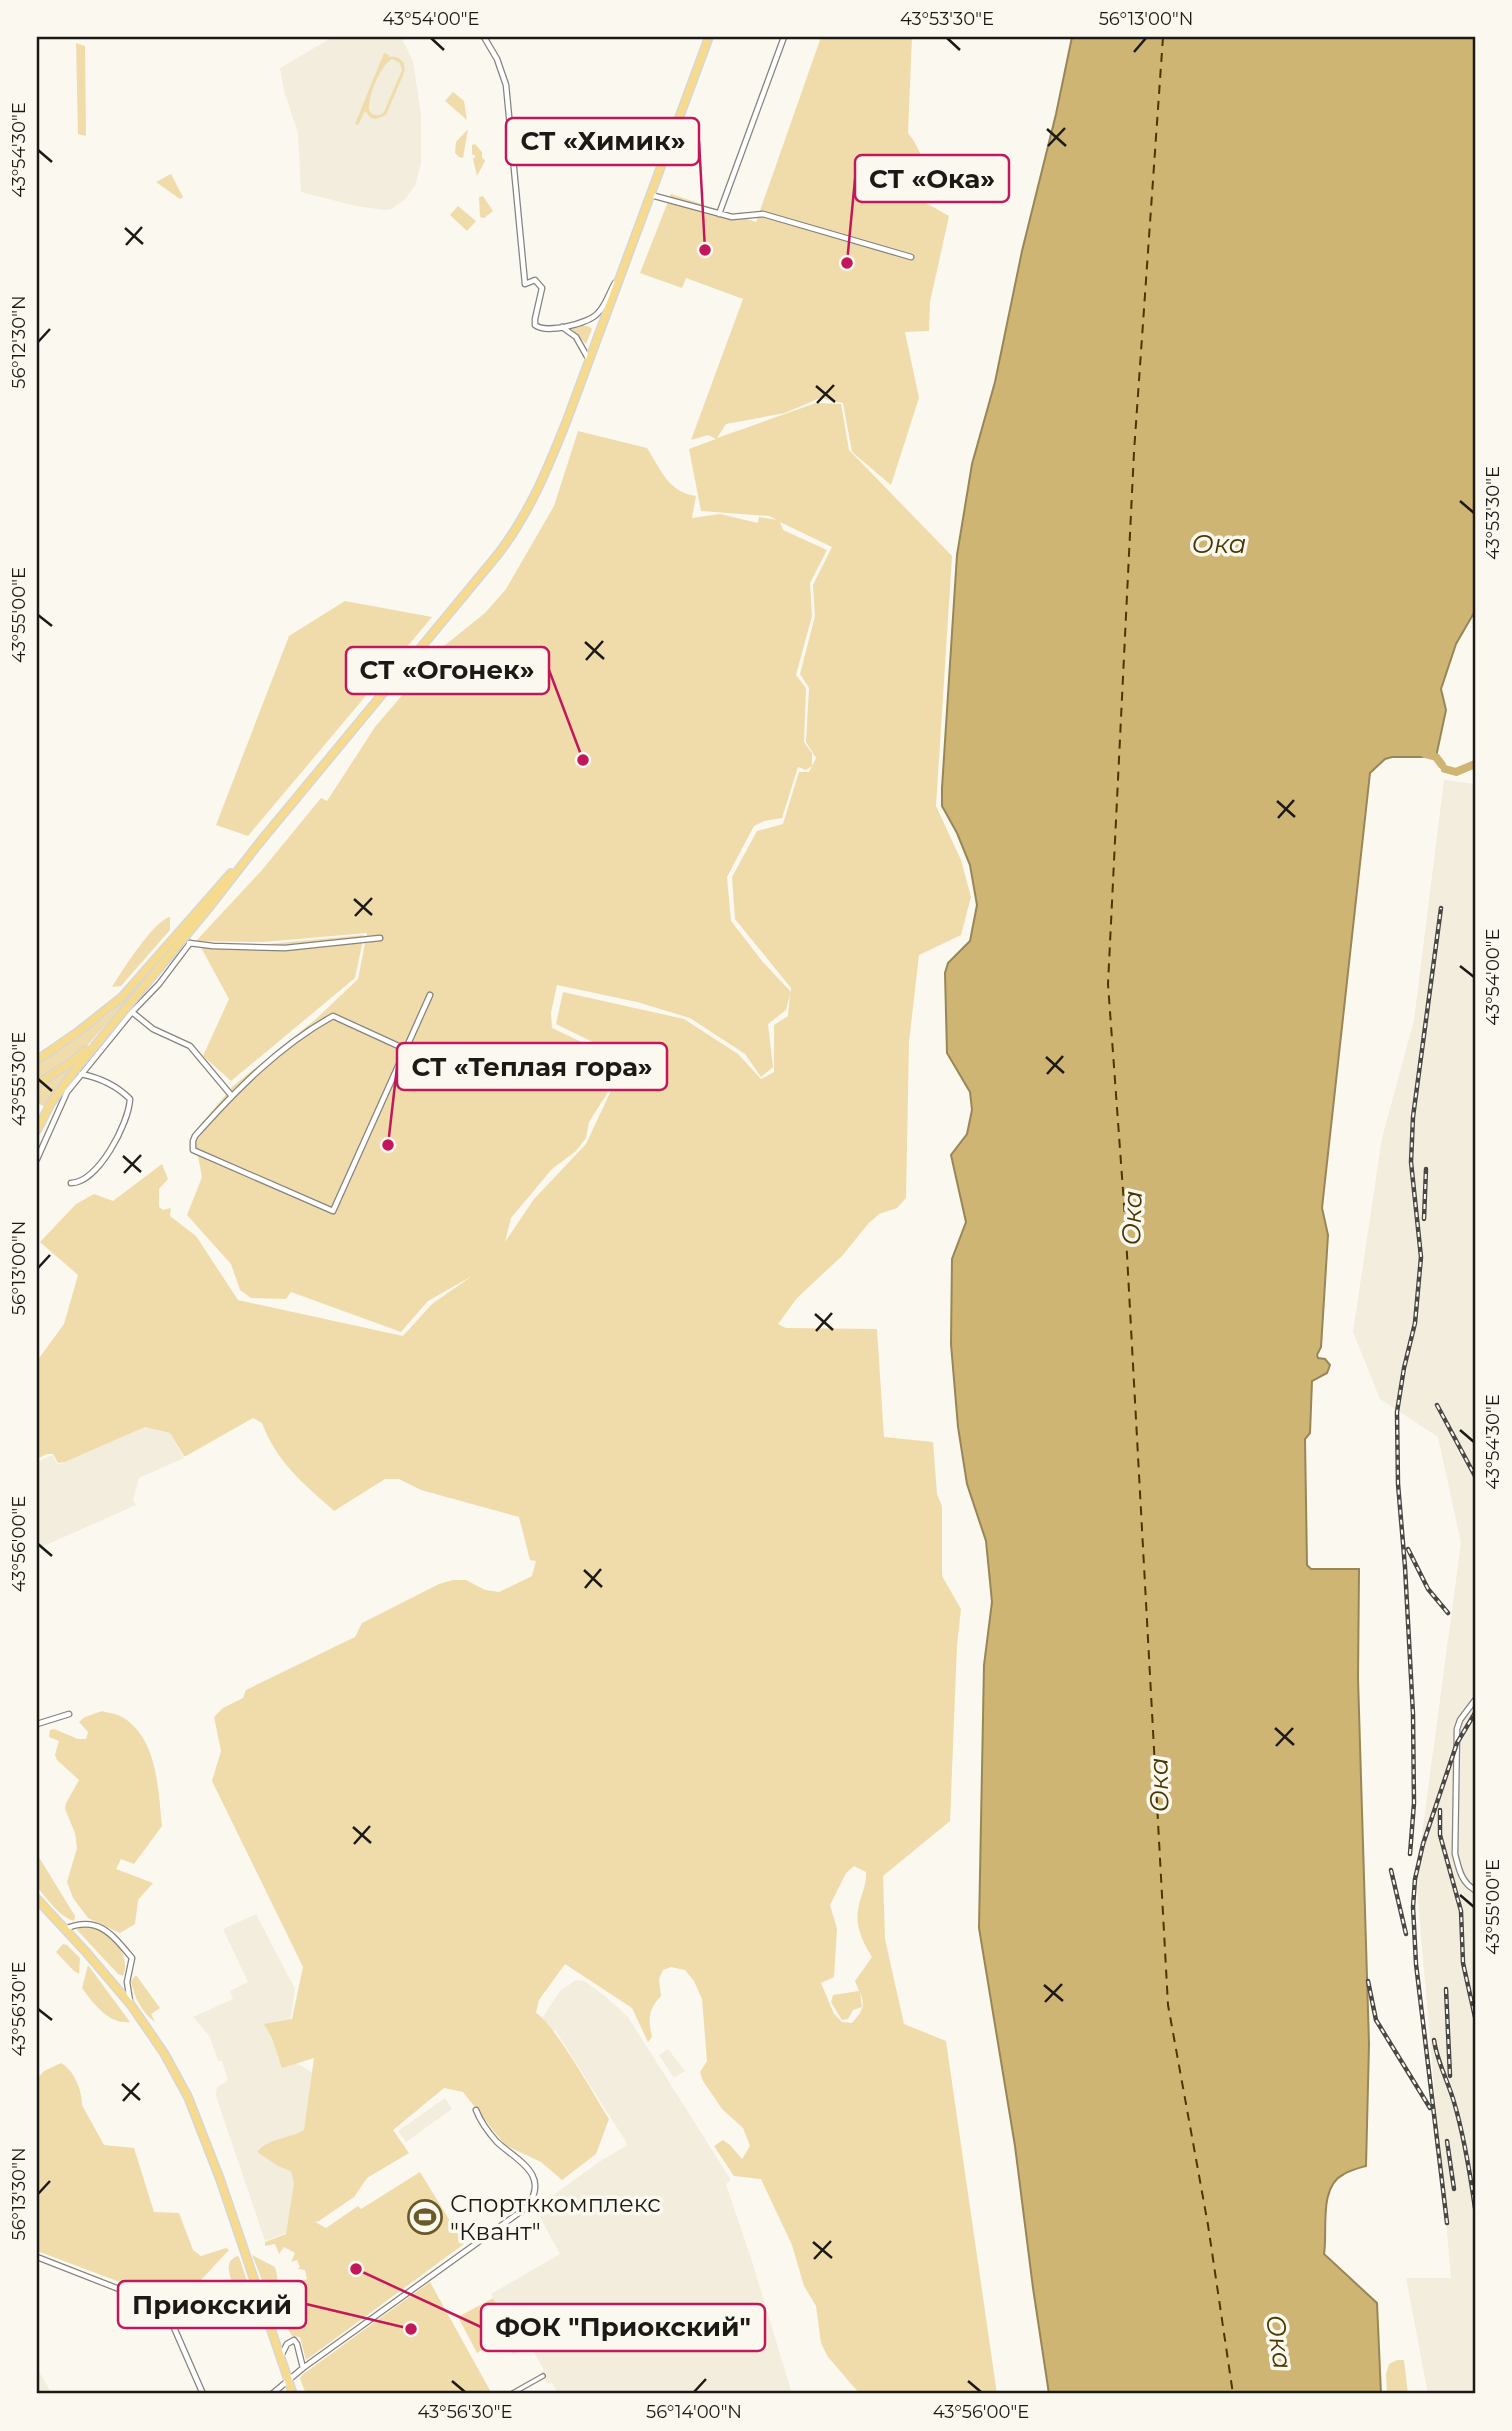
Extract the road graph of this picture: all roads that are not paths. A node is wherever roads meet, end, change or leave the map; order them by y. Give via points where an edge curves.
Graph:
1 (484, 37) edge
2 (709, 37) edge
3 (784, 37) edge
4 (650, 195) junction
5 (719, 214) junction
6 (911, 257) dead end
7 (618, 278) junction
8 (584, 323) junction
9 (561, 327) junction
10 (595, 328) junction
11 (589, 360) junction
12 (260, 842) junction
13 (380, 938) dead end
14 (186, 941) junction
15 (430, 995) dead end
16 (129, 1010) junction
17 (114, 1021) junction
18 (405, 1049) junction
19 (37, 1059) edge
20 (78, 1072) junction
21 (37, 1084) edge
22 (232, 1095) junction
23 (37, 1130) edge
24 (37, 1159) edge
25 (71, 1183) dead end
26 (1475, 1700) edge
27 (69, 1714) dead end
28 (37, 1724) edge
29 (1475, 1889) edge
30 (37, 1899) edge
31 (65, 1929) junction
32 (131, 2005) junction
33 (476, 2110) dead end
34 (37, 2257) edge
35 (281, 2356) junction
36 (303, 2368) junction
37 (543, 2376) dead end
38 (290, 2381) junction
39 (203, 2394) edge
40 (272, 2394) edge
41 (296, 2394) edge
42 (511, 2394) edge

1 - 9 street via 506,85 525,284 536,280 542,288 535,319 538,328
2 - 4 main road
3 - 5 street
4 - 5 street
4 - 7 main road
5 - 6 street via 763,214
7 - 8 street via 602,309
7 - 10 main road
8 - 9 street
8 - 10 street
9 - 11 street via 576,337
10 - 11 main road
11 - 12 main road via 542,481 512,536
12 - 14 main road
12 - 19 main road via 135,984 104,1013
13 - 14 street via 285,948
14 - 16 main road
15 - 18 street
16 - 17 main road
16 - 20 street
16 - 22 street via 153,1029 190,1046
17 - 20 main road
17 - 21 main road via 82,1054
18 - 22 street via 333,1016 254,1072
18 - 22 street via 333,1212 194,1150 195,1136
20 - 23 main road via 56,1097
20 - 24 street
20 - 25 street via 104,1080 130,1099 103,1161 86,1179
26 - 29 street via 1457,1729 1455,1854 1465,1883
27 - 28 street
30 - 31 main road
31 - 32 main road
31 - 32 street via 90,1923 117,1940 132,1958 127,1982
32 - 35 main road via 188,2097
33 - 36 street via 499,2144 526,2164 534,2185 532,2200
34 - 39 street via 164,2307
35 - 36 street via 294,2340
35 - 38 main road
36 - 38 street
37 - 42 street
38 - 40 street
38 - 41 main road

